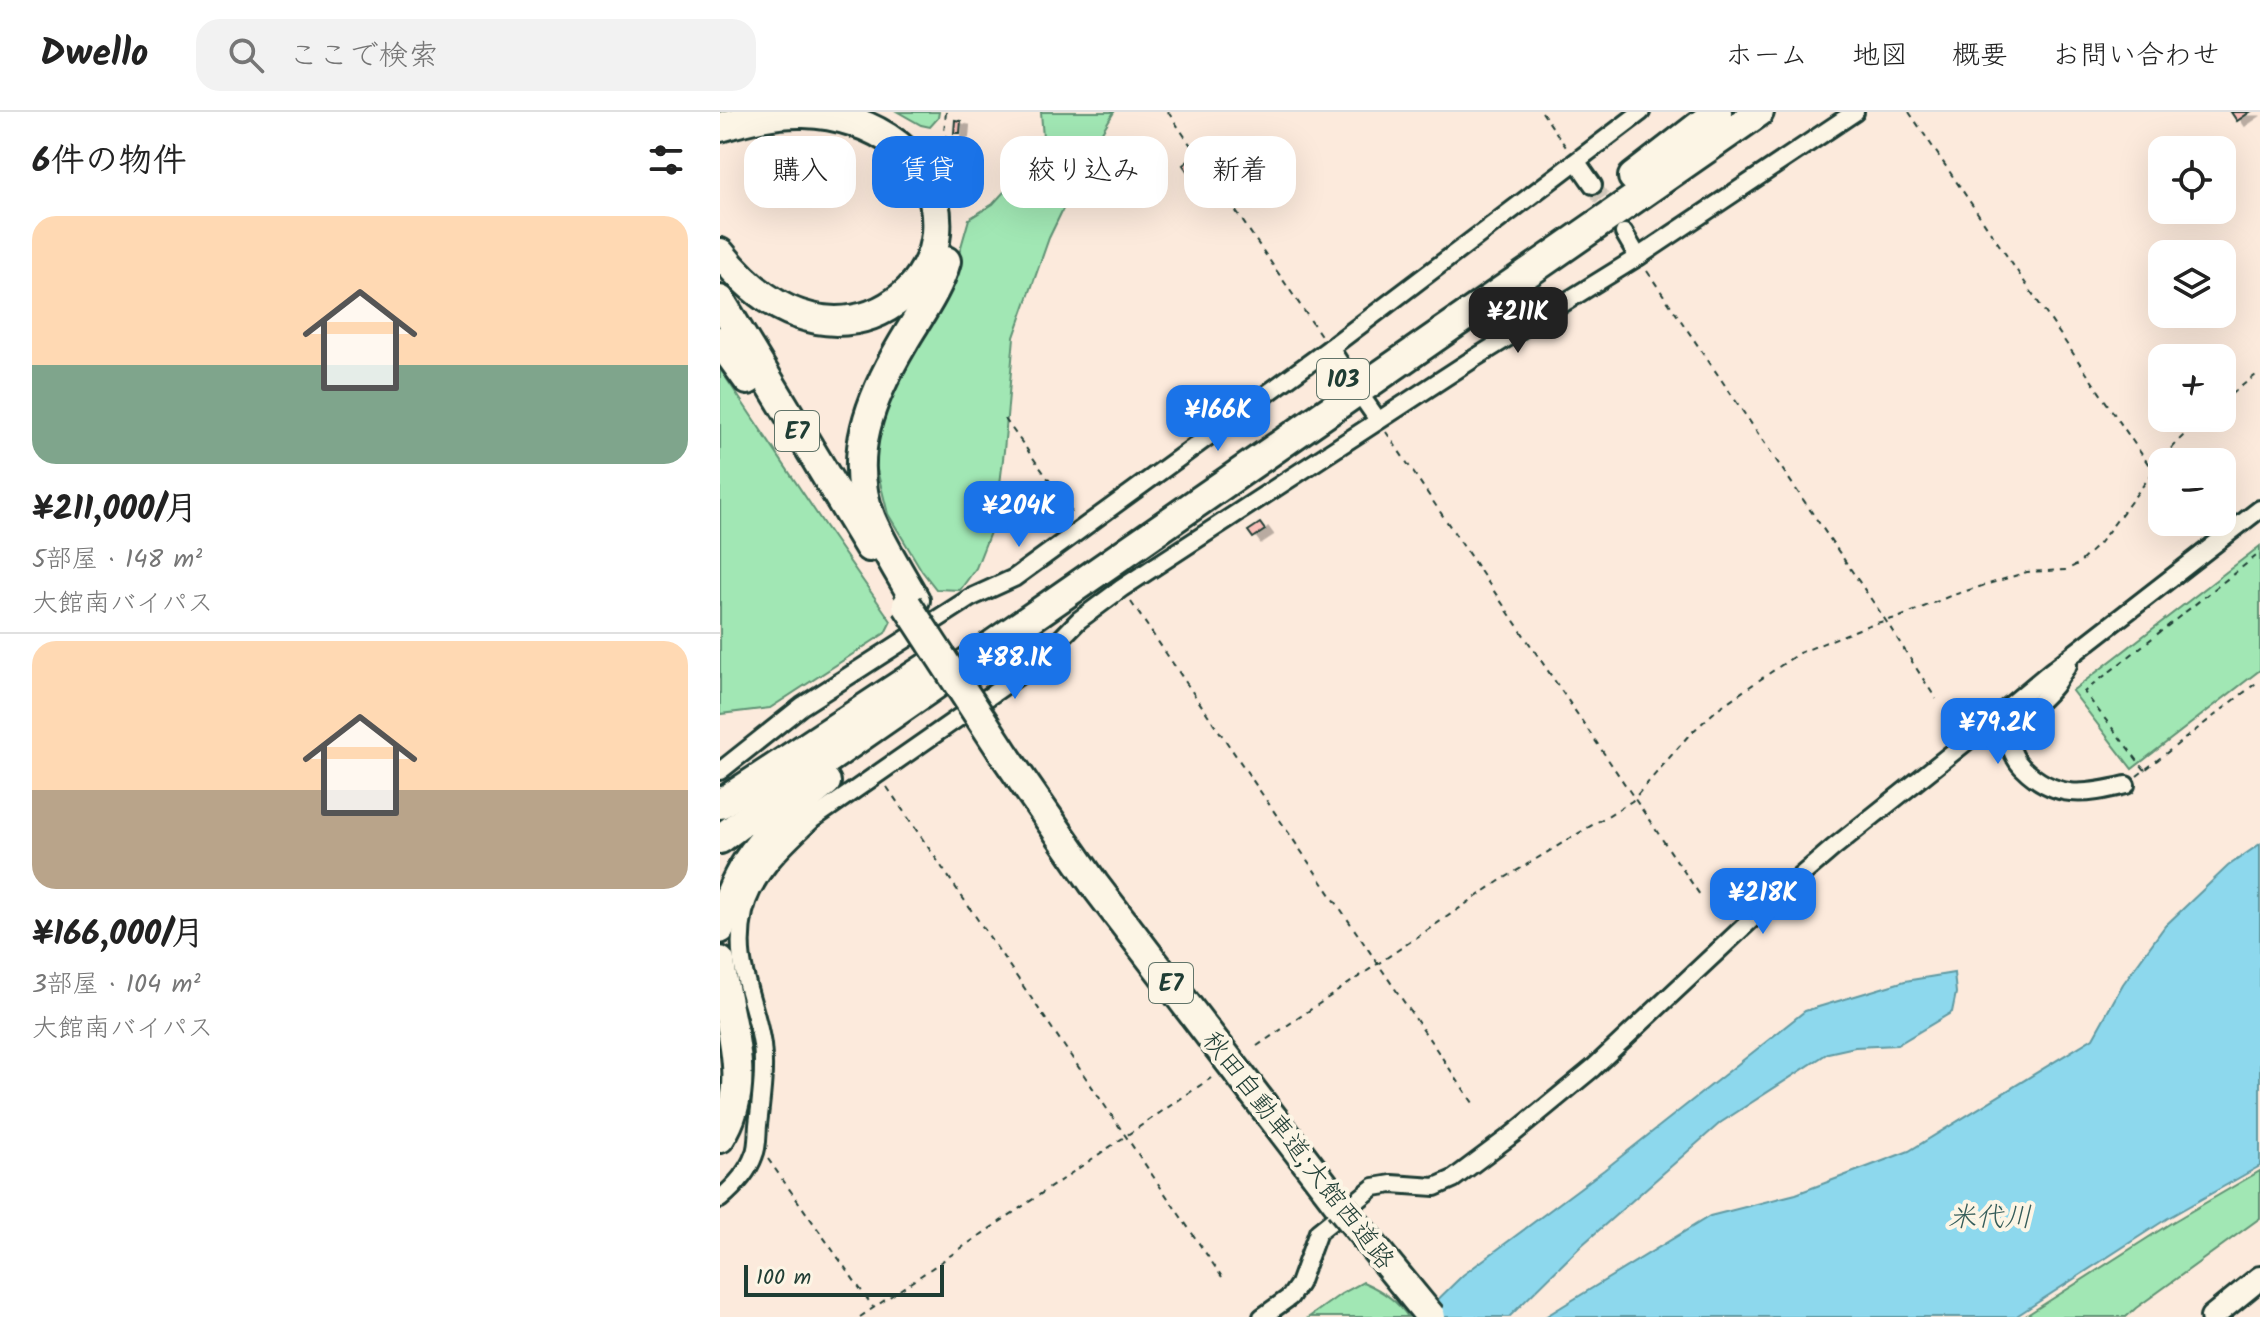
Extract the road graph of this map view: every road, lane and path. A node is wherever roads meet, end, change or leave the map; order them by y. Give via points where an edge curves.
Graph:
1 (871, 112) edge
2 (946, 112) edge
3 (1168, 112) edge
4 (1542, 112) edge
5 (1641, 112) edge
6 (1717, 112) edge
7 (1725, 112) edge
8 (1759, 112) edge
9 (1771, 112) edge
10 (1855, 112) edge
11 (1909, 112) edge
12 (720, 127) edge
13 (946, 136) edge
14 (1577, 162) junction
15 (1593, 185) tunnel mouth
16 (1639, 185) junction
17 (1624, 233) tunnel mouth
18 (720, 253) edge
19 (1638, 257) junction
20 (720, 300) edge
21 (720, 341) edge
22 (1330, 348) junction
23 (1341, 365) tunnel mouth
24 (2260, 372) edge
25 (2236, 390) edge
26 (1364, 400) tunnel mouth
27 (1005, 419) dead end
28 (1378, 420) junction
29 (2187, 432) edge
30 (2171, 448) edge
31 (2148, 465) edge
32 (2148, 479) edge
33 (2260, 509) edge
34 (1082, 527) junction
35 (2260, 553) edge
36 (877, 559) junction
37 (1122, 588) junction
38 (911, 602) junction
39 (1034, 618) junction
40 (1886, 621) junction
41 (960, 646) junction
42 (2078, 650) junction
43 (2260, 680) edge
44 (1936, 699) dead end
45 (720, 771) edge
46 (878, 773) junction
47 (2126, 785) dead end
48 (1635, 798) junction
49 (720, 804) edge
50 (720, 818) edge
51 (720, 839) edge
52 (1702, 898) dead end
53 (720, 929) edge
54 (720, 961) edge
55 (1378, 964) junction
56 (1257, 1046) dead end
57 (720, 1056) edge
58 (1211, 1078) dead end
59 (720, 1101) edge
60 (1475, 1106) dead end
61 (1126, 1135) junction
62 (720, 1138) edge
63 (755, 1154) junction
64 (720, 1199) edge
65 (1222, 1277) dead end
66 (2260, 1278) edge
67 (873, 1308) junction
68 (860, 1317) edge
69 (1262, 1317) edge
70 (1431, 1317) edge
71 (2212, 1317) edge

1 - 38 highway via 901,128 927,152 944,181 951,213 944,267 877,391 863,432 861,474 870,516
2 - 13 path
3 - 22 path
4 - 14 path
5 - 14 street
6 - 16 highway
7 - 16 highway, 103
8 - 16 highway, 103
9 - 16 highway
10 - 19 street
11 - 31 path
12 - 18 highway via 802,112 869,126 898,145 919,168 935,204 936,223 930,260 908,292 879,313 844,321 808,318 774,304
14 - 15 street
14 - 22 street
16 - 39 highway, 103
16 - 41 highway, 103
17 - 19 street
19 - 28 street
19 - 40 path
20 - 36 highway, 秋田自動車道;大館西道路 / E7
21 - 36 highway
22 - 23 street
22 - 34 street
24 - 25 path
26 - 28 street
27 - 34 path
28 - 37 street
28 - 48 path
29 - 30 path
32 - 40 path via 2078,564 2066,570 2027,572
33 - 42 street
34 - 45 street via 1014,578 970,598 802,706
35 - 43 path via 2084,692 2145,770
36 - 38 highway, 秋田自動車道;大館西道路 / E7
37 - 46 street via 1079,620 1037,663
37 - 55 path
38 - 70 highway, 秋田自動車道;大館西道路 / E7, bridge via 1006,757 1094,884
39 - 51 highway, 103
39 - 53 highway via 859,754 774,828 742,867
40 - 44 path
40 - 48 path via 1799,653 1766,674 1689,735
41 - 49 highway
41 - 50 highway, 103
42 - 47 street via 2019,724 2010,741 2012,750 2038,781 2066,793
42 - 69 street via 1833,848 1593,1068 1513,1134 1435,1187 1374,1187 1318,1232 1299,1284
46 - 61 path
46 - 63 street via 785,845 744,910 743,973 762,1045
48 - 52 path
48 - 55 path
54 - 62 highway via 738,1071 731,1115
55 - 56 path
55 - 60 path
57 - 59 highway
58 - 61 path
61 - 65 path
61 - 67 path
63 - 64 street
63 - 67 path via 770,1161
66 - 71 main road
67 - 68 path

